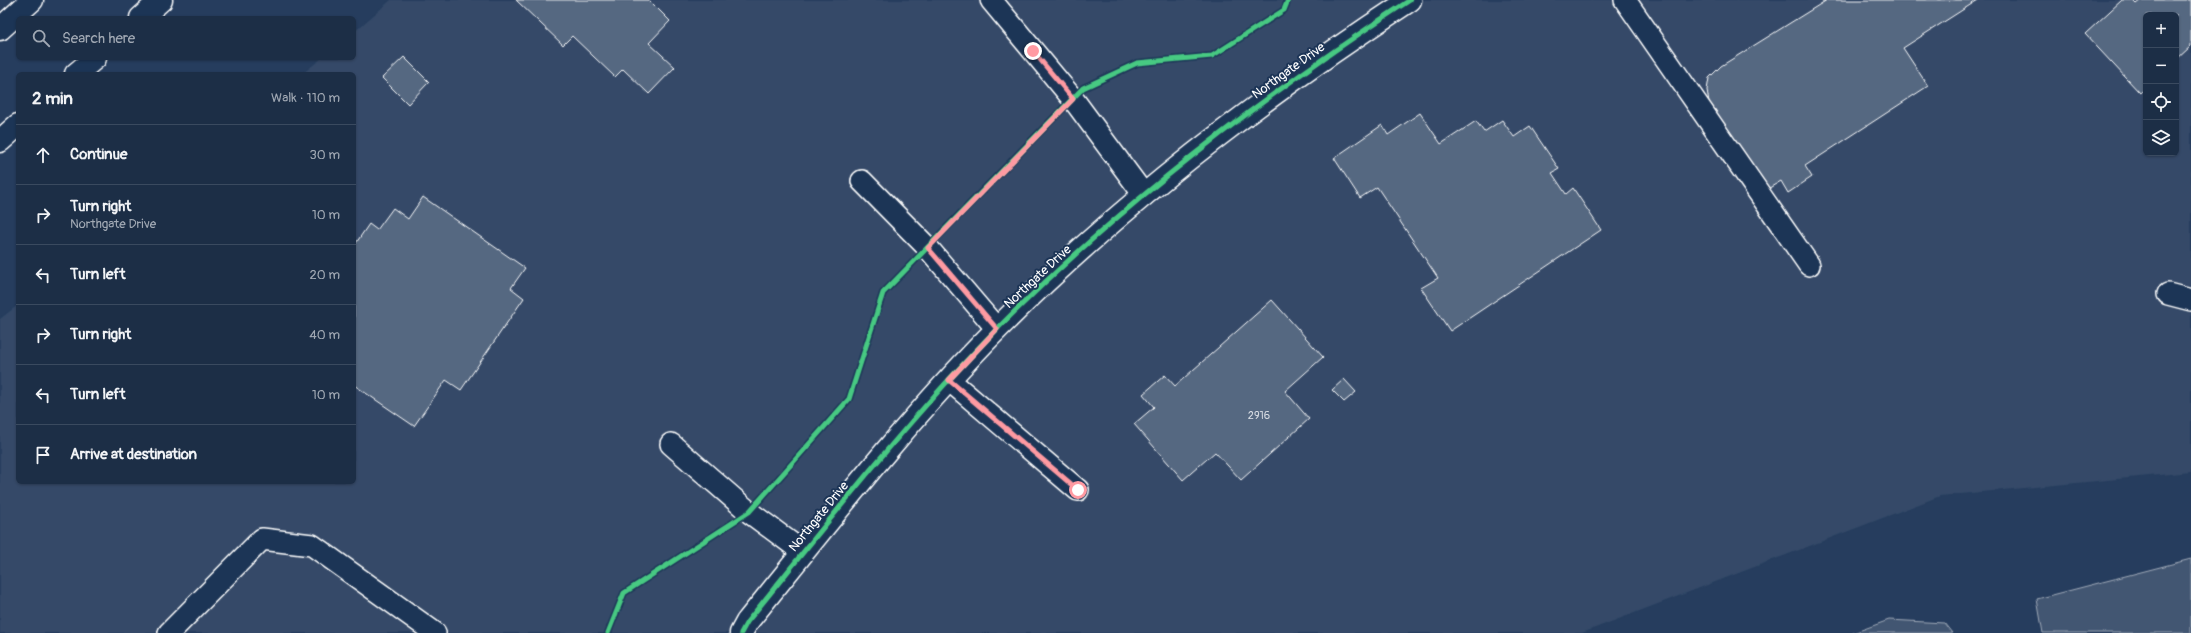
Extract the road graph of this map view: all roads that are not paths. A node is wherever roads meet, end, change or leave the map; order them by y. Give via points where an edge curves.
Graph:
1 (32, 0) edge
2 (161, 0) edge
3 (991, 0) edge
4 (1410, 0) edge
5 (1626, 0) edge
6 (143, 16) edge
7 (0, 29) edge
8 (93, 60) edge
9 (78, 72) edge
10 (16, 127) edge
11 (0, 140) edge
12 (862, 181) dead end
13 (1144, 195) junction
14 (1809, 265) dead end
15 (2168, 294) dead end
16 (2191, 300) edge
17 (997, 329) junction
18 (949, 380) junction
19 (671, 444) dead end
20 (1078, 490) dead end
21 (803, 552) junction
22 (169, 633) edge
23 (435, 633) edge
24 (741, 633) edge

1 - 7 main road
2 - 6 main road
3 - 13 lane via 1073,99
4 - 13 main road, Northgate Drive via 1339,46 1219,133
5 - 14 lane
8 - 9 main road
10 - 11 main road
12 - 17 lane via 928,248
13 - 17 main road, Northgate Drive via 1050,277
15 - 16 lane
17 - 18 main road, Northgate Drive
18 - 20 lane
18 - 21 main road, Northgate Drive via 896,437
19 - 21 lane via 750,512
21 - 24 main road, Northgate Drive
22 - 23 lane via 262,539 312,545

